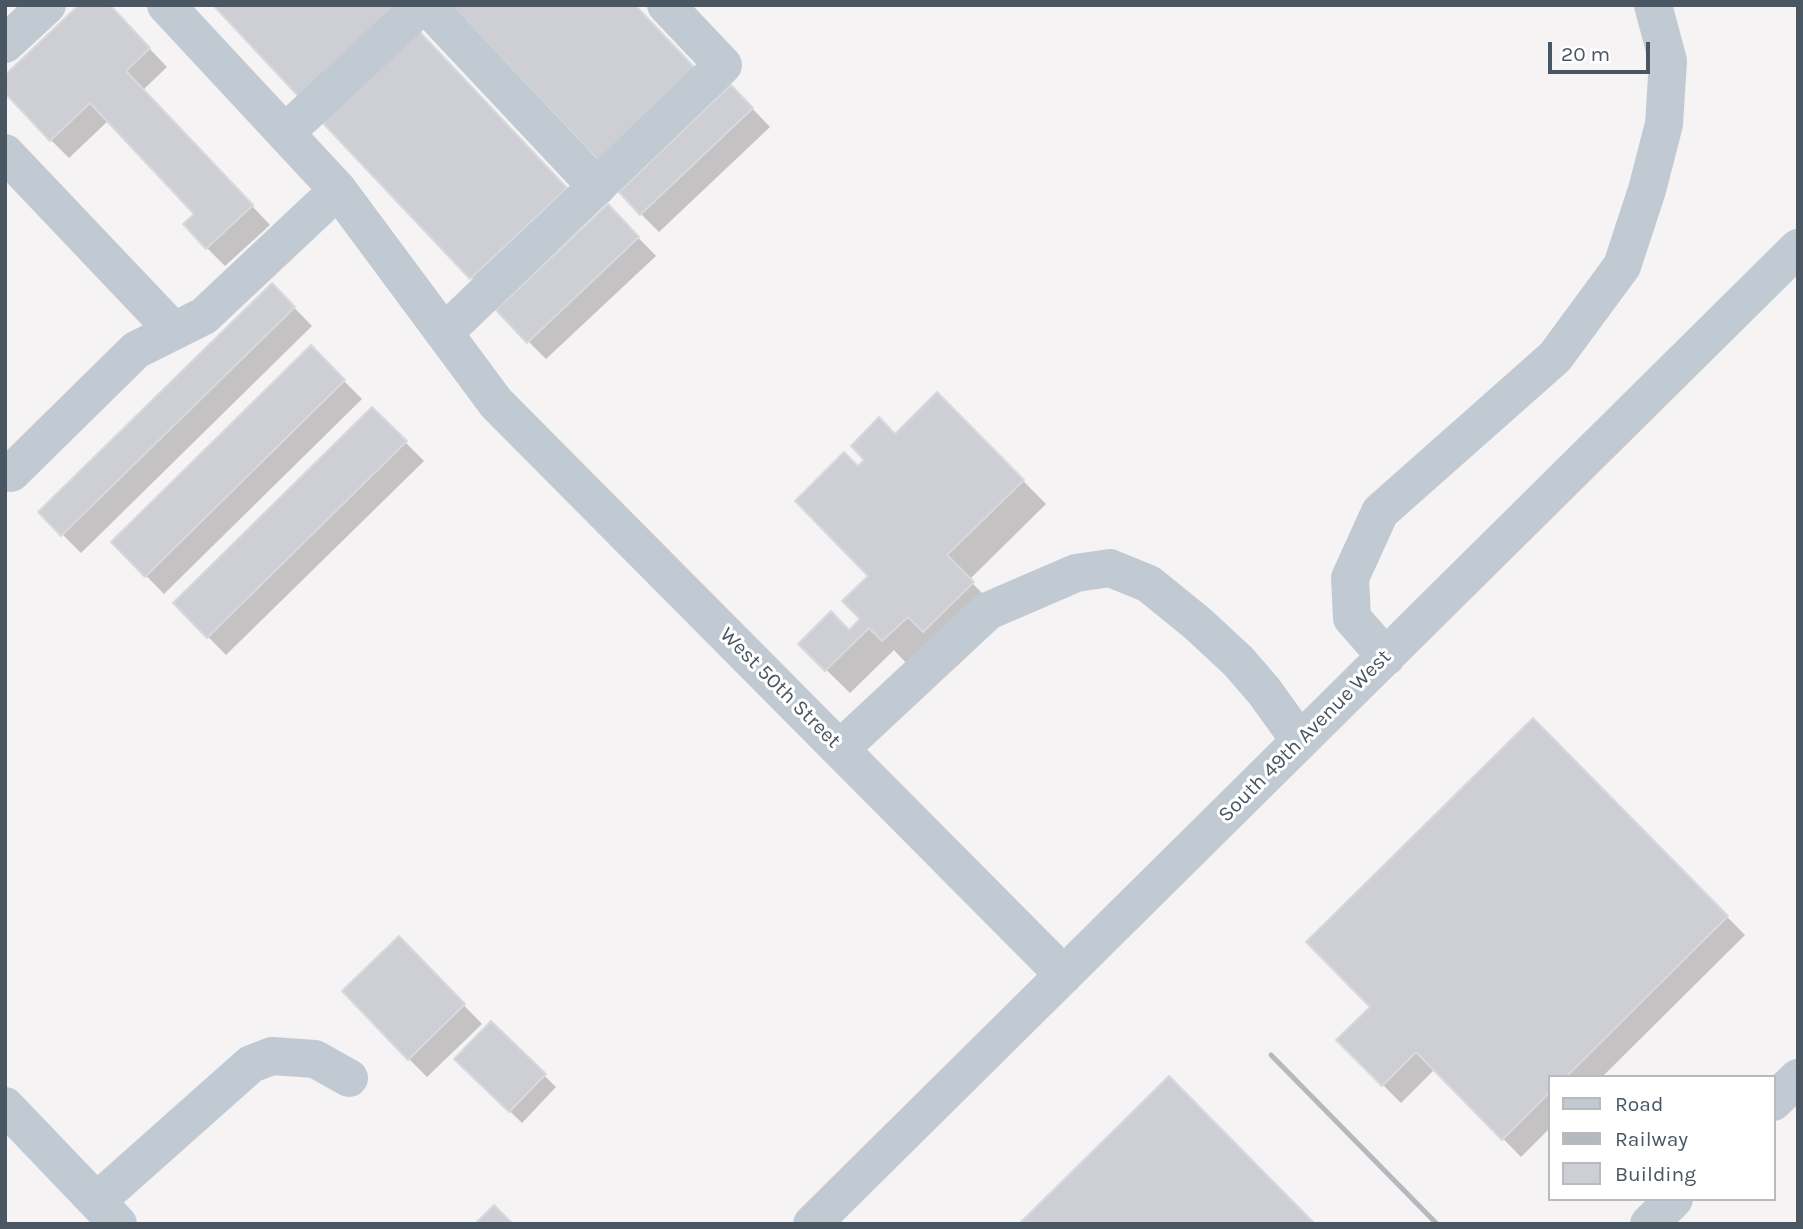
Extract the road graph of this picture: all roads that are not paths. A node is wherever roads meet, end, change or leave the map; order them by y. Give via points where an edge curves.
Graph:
1 (166, 5) edge
2 (424, 5) edge
3 (666, 5) edge
4 (1653, 5) edge
5 (34, 9) edge
6 (5, 44) edge
7 (285, 133) junction
8 (5, 153) edge
9 (597, 187) junction
10 (338, 190) junction
11 (1798, 248) edge
12 (174, 331) junction
13 (444, 333) junction
14 (11, 473) dead end
15 (1385, 657) junction
16 (1300, 741) junction
17 (840, 749) junction
18 (1064, 975) junction
19 (349, 1077) dead end
20 (1798, 1078) edge
21 (1775, 1100) edge
22 (5, 1106) edge
23 (1672, 1201) edge
24 (108, 1212) edge
25 (812, 1224) edge
26 (1649, 1224) edge

1 - 7 street, West 50th Street
2 - 7 street
2 - 9 street
3 - 9 street via 723,65
4 - 15 street via 1668,61 1664,124 1622,266 1555,357 1380,512 1350,578 1352,618
5 - 6 street
7 - 10 street, West 50th Street
8 - 12 street
9 - 13 street
10 - 12 street via 205,316
10 - 13 street, West 50th Street
11 - 15 street, South 49th Avenue West
12 - 14 street via 136,350
13 - 17 street, West 50th Street via 496,403
15 - 16 street, South 49th Avenue West
16 - 17 street via 1264,691 1197,622 1149,584 1110,568 1076,573 988,611
16 - 18 street, South 49th Avenue West
17 - 18 street, West 50th Street
18 - 25 street, South 49th Avenue West
19 - 24 street via 315,1059 272,1056 251,1064
20 - 21 street
22 - 24 street
23 - 26 street

